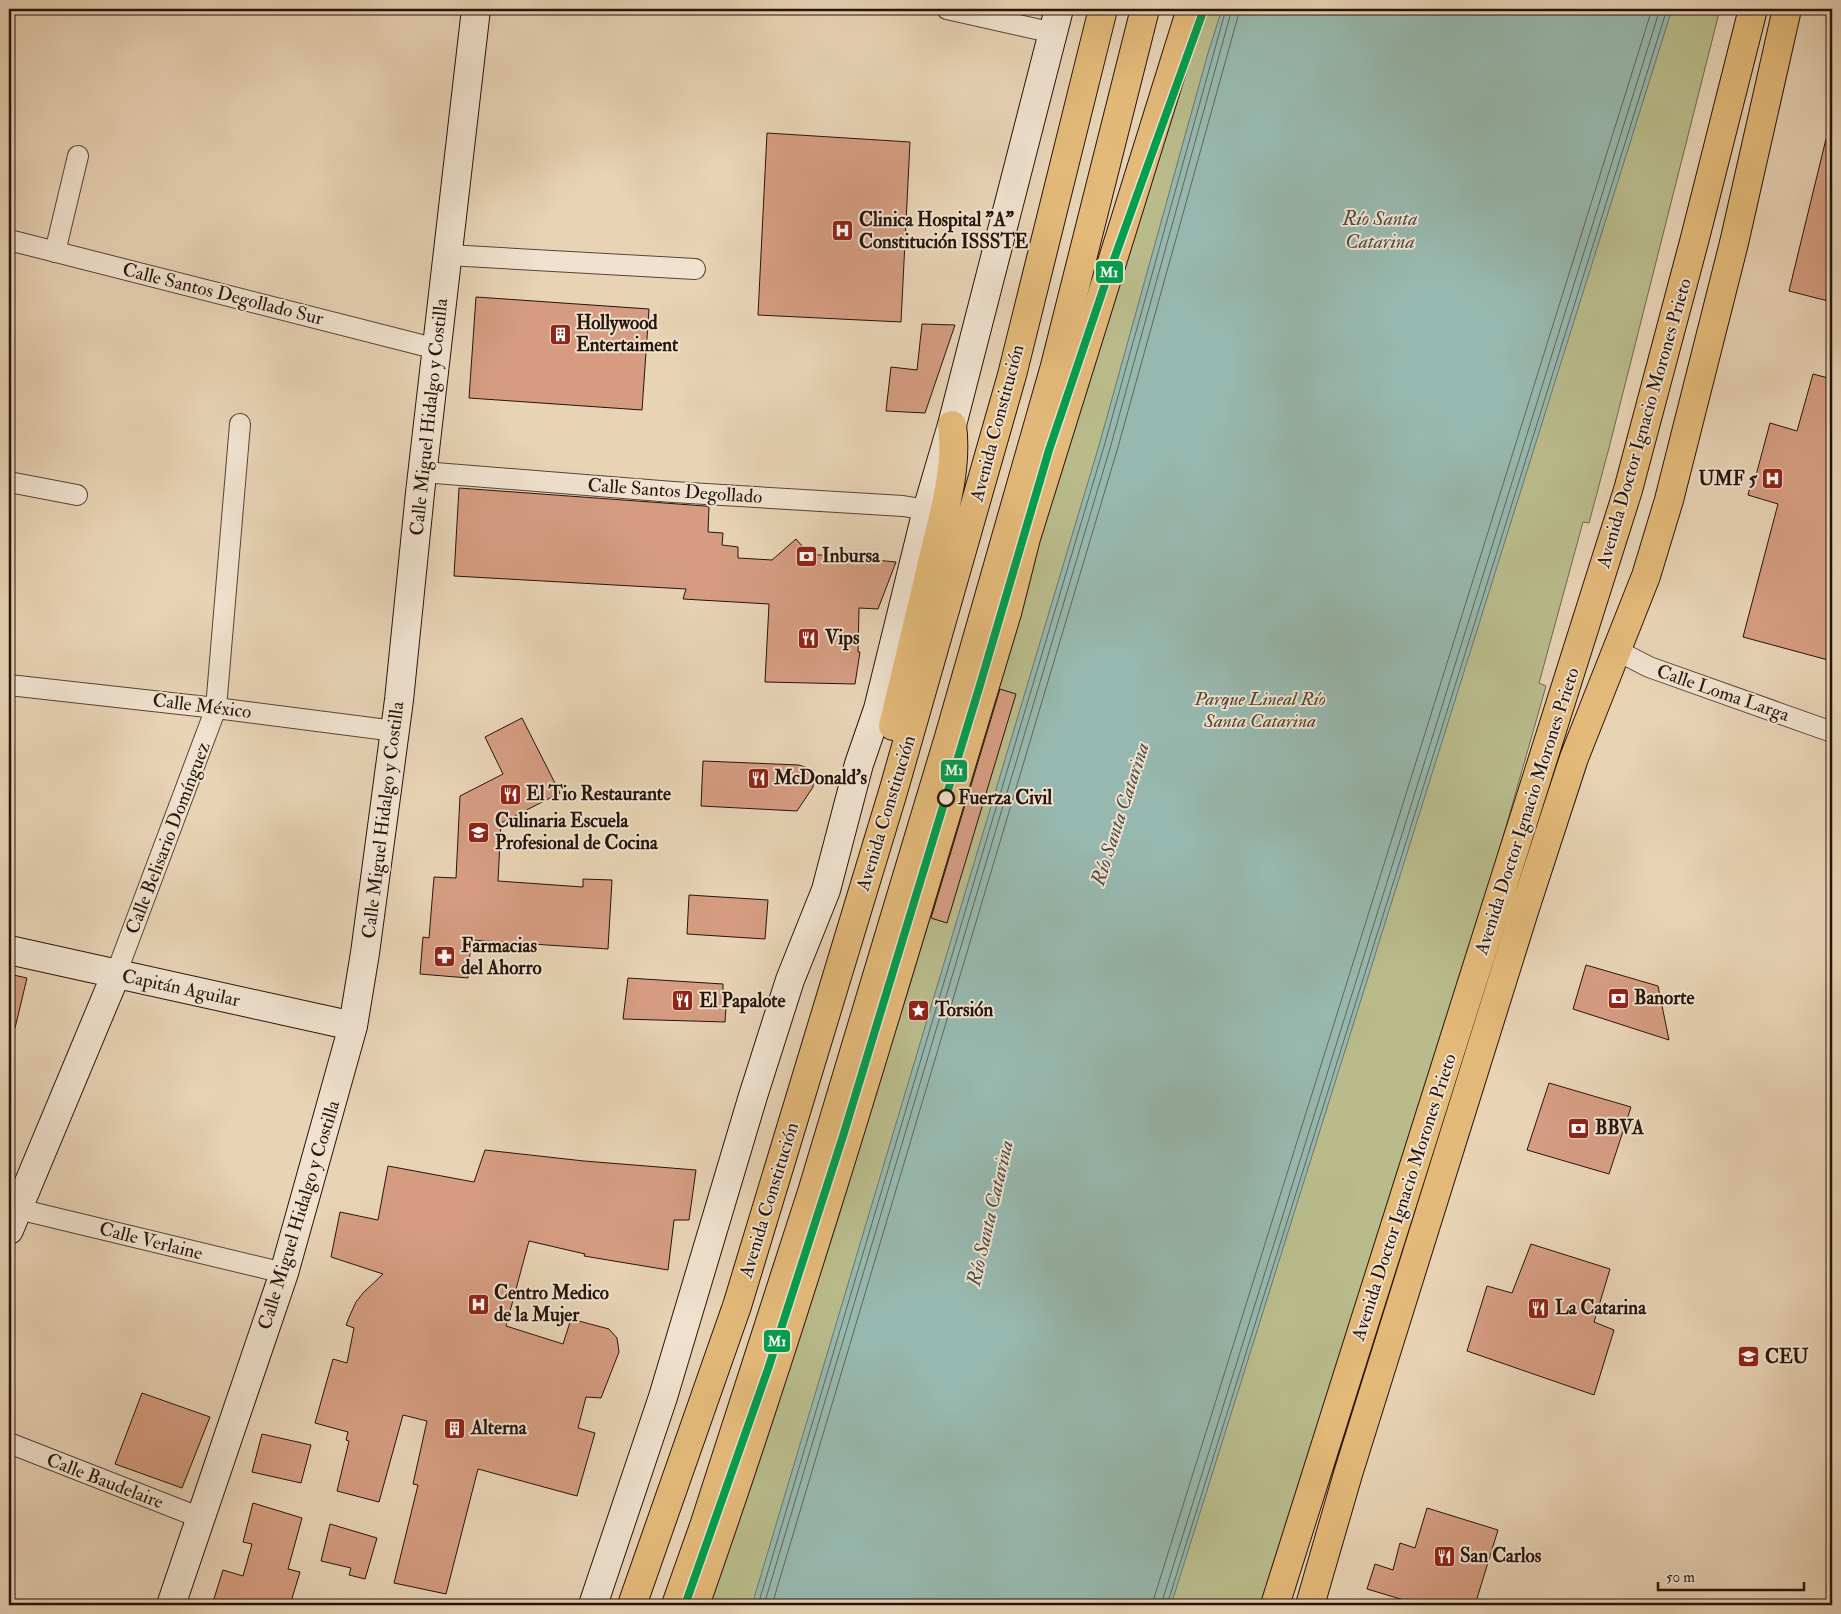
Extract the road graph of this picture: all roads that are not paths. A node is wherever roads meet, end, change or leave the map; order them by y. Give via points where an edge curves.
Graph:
1 (476, 9) edge
2 (947, 9) edge
3 (1102, 9) edge
4 (1145, 9) edge
5 (1160, 9) edge
6 (1191, 9) edge
7 (1754, 9) edge
8 (1787, 9) edge
9 (1057, 21) edge
10 (78, 156) dead end
11 (1109, 156) junction
12 (9, 240) edge
13 (55, 252) junction
14 (448, 255) junction
15 (695, 269) dead end
16 (437, 349) junction
17 (240, 424) dead end
18 (952, 425) junction
19 (423, 472) junction
20 (9, 482) edge
21 (77, 496) dead end
22 (927, 510) junction
23 (1616, 650) junction
24 (9, 685) edge
25 (216, 708) junction
26 (395, 731) junction
27 (1832, 732) edge
28 (893, 792) junction
29 (9, 950) edge
30 (116, 974) junction
31 (353, 1026) junction
32 (13, 1219) edge
33 (284, 1273) junction
34 (9, 1444) edge
35 (200, 1518) junction
36 (1311, 1604) edge
37 (171, 1605) edge
38 (594, 1605) edge
39 (632, 1605) edge
40 (676, 1605) edge
41 (695, 1605) edge
42 (1275, 1605) edge

1 - 14 street, Calle Miguel Hidalgo y Costilla
2 - 9 street
3 - 28 main road, Avenida Constitución via 1012,375
4 - 11 main road, Avenida Constitución
5 - 11 main road
6 - 41 main road via 1026,538 1006,614 846,1142
7 - 42 main road, Avenida Doctor Ignacio Morones Prieto via 1628,490
8 - 23 main road, Avenida Doctor Ignacio Morones Prieto via 1734,243 1669,500 1646,576
9 - 18 street, Avenida Constitución
10 - 13 street
11 - 40 main road, Avenida Constitución via 1055,366 950,737 812,1192
12 - 13 street, Calle Santos Degollado Sur
13 - 16 street, Calle Santos Degollado Sur
14 - 15 street
14 - 16 street, Calle Miguel Hidalgo y Costilla
16 - 19 street, Calle Miguel Hidalgo y Costilla
17 - 25 street, Calle Belisario Domínguez
18 - 22 street, Avenida Constitución
18 - 28 main road via 954,446 950,482 890,743 888,769
19 - 22 street, Calle Santos Degollado
19 - 26 street, Calle Miguel Hidalgo y Costilla
20 - 21 street
22 - 38 street, Avenida Constitución via 878,709 859,764 826,890 790,980 663,1397
23 - 27 street, Calle Loma Larga via 1648,667
23 - 36 main road, Avenida Doctor Ignacio Morones Prieto via 1574,758 1504,973 1348,1474
24 - 25 street, Calle México
25 - 26 street, Calle México
25 - 30 street, Calle Belisario Domínguez
26 - 31 street, Calle Miguel Hidalgo y Costilla
28 - 39 main road, Avenida Constitución via 737,1306
29 - 30 street, Capitán Aguilar
30 - 31 street, Capitán Aguilar
30 - 32 street, Calle Belisario Domínguez
31 - 33 street, Calle Miguel Hidalgo y Costilla
32 - 33 street, Calle Verlaine
33 - 35 street, Calle Miguel Hidalgo y Costilla
34 - 35 street, Calle Baudelaire
35 - 37 street, Calle Miguel Hidalgo y Costilla

